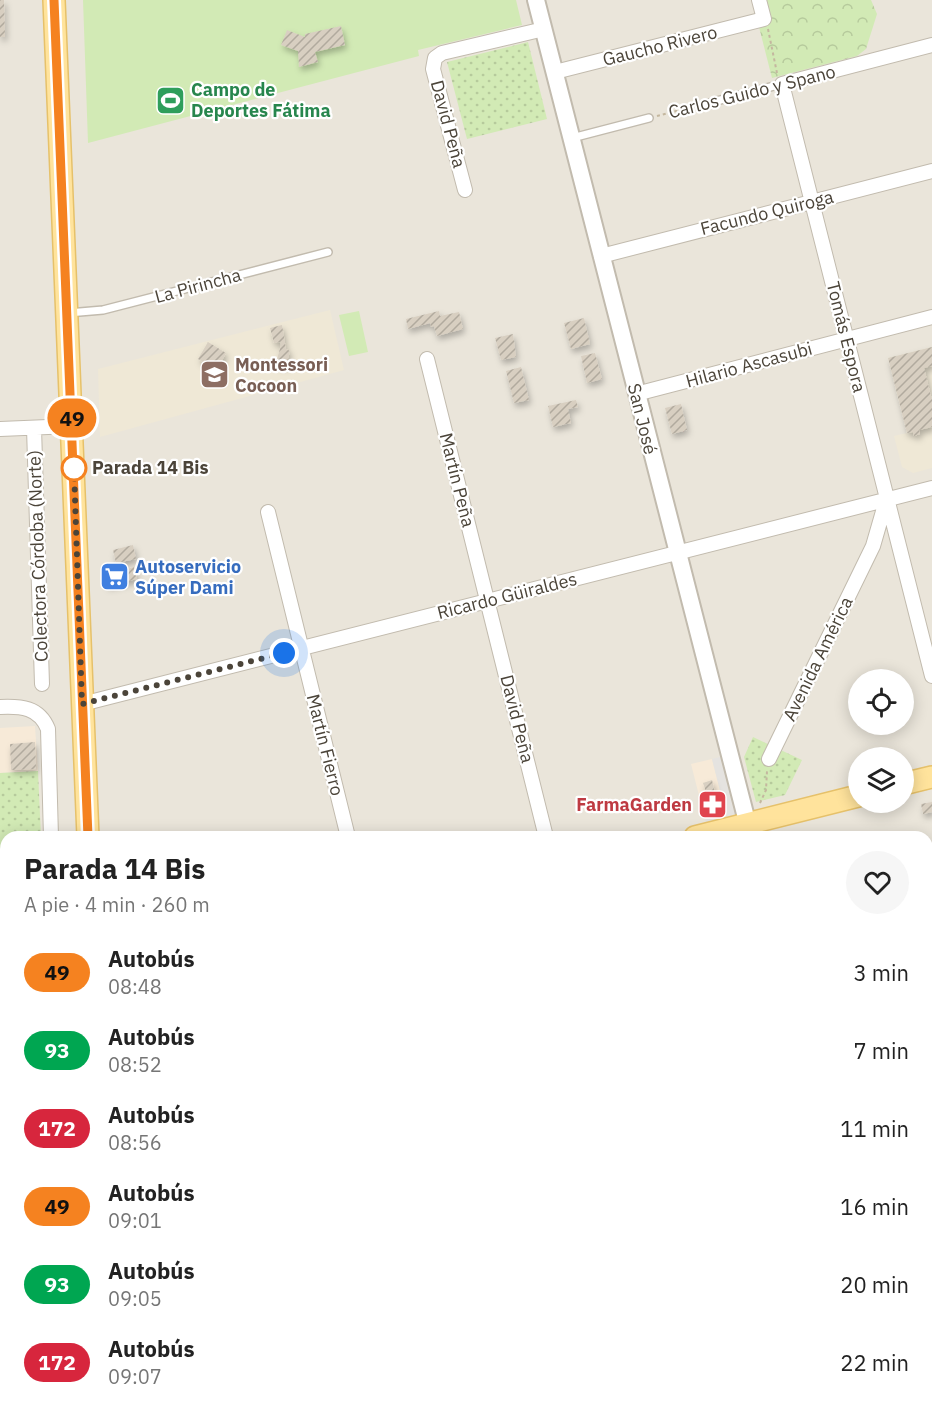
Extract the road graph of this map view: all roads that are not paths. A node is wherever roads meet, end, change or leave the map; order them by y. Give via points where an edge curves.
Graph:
1 (54, 0) edge
2 (536, 0) edge
3 (759, 0) edge
4 (544, 29) junction
5 (932, 45) edge
6 (555, 72) junction
7 (782, 84) junction
8 (705, 104) road end
9 (649, 118) road end
10 (572, 138) junction
11 (932, 171) edge
12 (465, 190) dead end
13 (812, 202) junction
14 (328, 252) dead end
15 (601, 256) junction
16 (68, 313) junction
17 (932, 317) edge
18 (846, 339) junction
19 (427, 359) dead end
20 (636, 394) junction
21 (72, 426) junction
22 (34, 428) junction
23 (0, 429) edge
24 (932, 488) edge
25 (887, 499) junction
26 (268, 512) dead end
27 (677, 553) junction
28 (487, 601) junction
29 (926, 628) edge
30 (302, 648) junction
31 (932, 676) edge
32 (42, 684) dead end
33 (82, 704) junction
34 (0, 706) edge
35 (770, 759) road end
36 (932, 777) edge
37 (914, 781) edge
38 (848, 799) edge
39 (753, 827) edge
40 (51, 831) edge
41 (88, 831) edge
42 (347, 831) edge
43 (544, 831) edge
44 (730, 831) edge

1 - 16 main road
2 - 4 street, San José
3 - 6 street, Gaucho Rivero via 764,19
4 - 6 street, San José
4 - 12 street, David Peña via 442,53 435,58 433,69
5 - 7 street, Carlos Guido y Spano
6 - 10 street, San José
7 - 8 lane, Carlos Guido y Spano
7 - 13 street, Tomás Espora
9 - 10 lane, Carlos Guido y Spano
10 - 15 street, San José
11 - 13 street, Facundo Quiroga
13 - 15 street, Facundo Quiroga
13 - 18 street, Tomás Espora
14 - 16 lane, La Pirincha via 103,310
15 - 20 street, San José
16 - 21 main road
17 - 18 street, Hilario Ascasubi
18 - 20 street, Hilario Ascasubi
18 - 25 street, Tomás Espora
19 - 28 street, Martín Peña
20 - 27 street, San José
21 - 22 street
21 - 33 main road
22 - 23 street
22 - 32 street, Colectora Córdoba (Norte)
24 - 25 street, Ricardo Güiraldes
25 - 27 street, Ricardo Güiraldes
25 - 29 street, Tomás Espora
25 - 35 street, Avenida América via 873,546
26 - 30 street, Martín Fierro
27 - 28 street, Ricardo Güiraldes
27 - 39 street, San José
28 - 30 street, Ricardo Güiraldes
28 - 43 street, David Peña
29 - 31 street, Tomás Espora
30 - 33 street, Ricardo Güiraldes
30 - 42 street, Martín Fierro
33 - 41 main road
34 - 40 street via 20,706 44,719 51,746
36 - 37 main road
38 - 39 main road
39 - 44 main road

